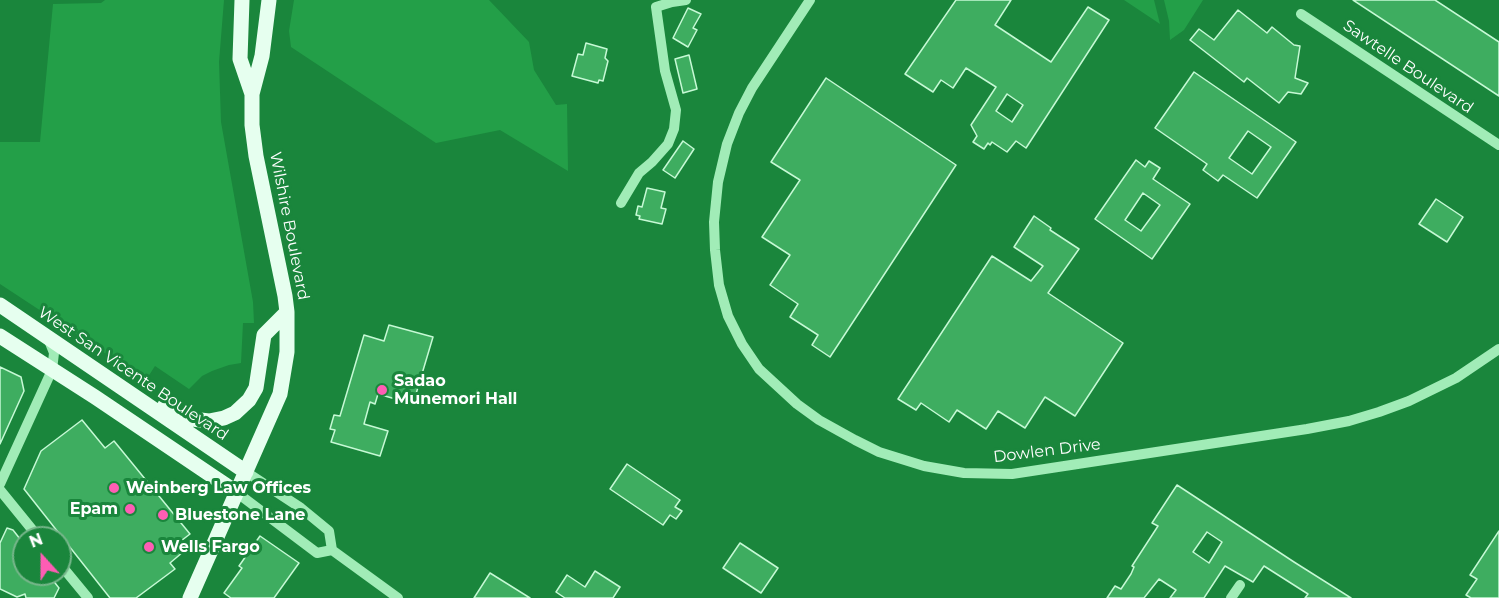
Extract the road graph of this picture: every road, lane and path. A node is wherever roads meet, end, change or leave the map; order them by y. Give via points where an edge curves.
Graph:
1 (242, 0) edge
2 (269, 0) edge
3 (686, 0) edge
4 (810, 0) edge
5 (655, 4) edge
6 (1301, 14) dead end
7 (252, 94) junction
8 (1499, 146) edge
9 (621, 203) dead end
10 (0, 305) edge
11 (287, 312) junction
12 (0, 336) edge
13 (48, 338) junction
14 (1499, 349) edge
15 (87, 364) junction
16 (52, 370) junction
17 (246, 472) junction
18 (0, 484) edge
19 (0, 490) edge
20 (236, 492) junction
21 (29, 526) edge
22 (332, 550) junction
23 (72, 579) edge
24 (1240, 585) dead end
25 (88, 598) edge
26 (190, 598) edge
27 (398, 598) edge
28 (1231, 598) edge

1 - 7 main road, Wilshire Boulevard via 240,59
2 - 7 main road, Wilshire Boulevard
3 - 5 street
4 - 14 street, Dowlen Drive via 739,112 718,182 715,250 728,316 759,369 797,404 855,440 924,466 964,473 1012,474 1349,421 1409,401 1456,378
5 - 9 street via 676,110 674,129 668,144 639,172
6 - 8 street, Sawtelle Boulevard
7 - 11 main road, Wilshire Boulevard via 256,156
10 - 13 main road, West San Vicente Boulevard
11 - 15 main road via 264,335 256,388 249,400 224,418 209,421 179,415 118,374
11 - 17 main road, Wilshire Boulevard via 287,352 280,394
12 - 16 main road
13 - 15 main road, West San Vicente Boulevard
13 - 16 street via 54,353
15 - 17 main road, West San Vicente Boulevard
16 - 18 street
16 - 20 main road
17 - 20 main road, Wilshire Boulevard
17 - 22 street via 329,531
19 - 21 street
20 - 22 street via 317,553
20 - 26 main road, Wilshire Boulevard
22 - 27 street
23 - 25 street
24 - 28 street

